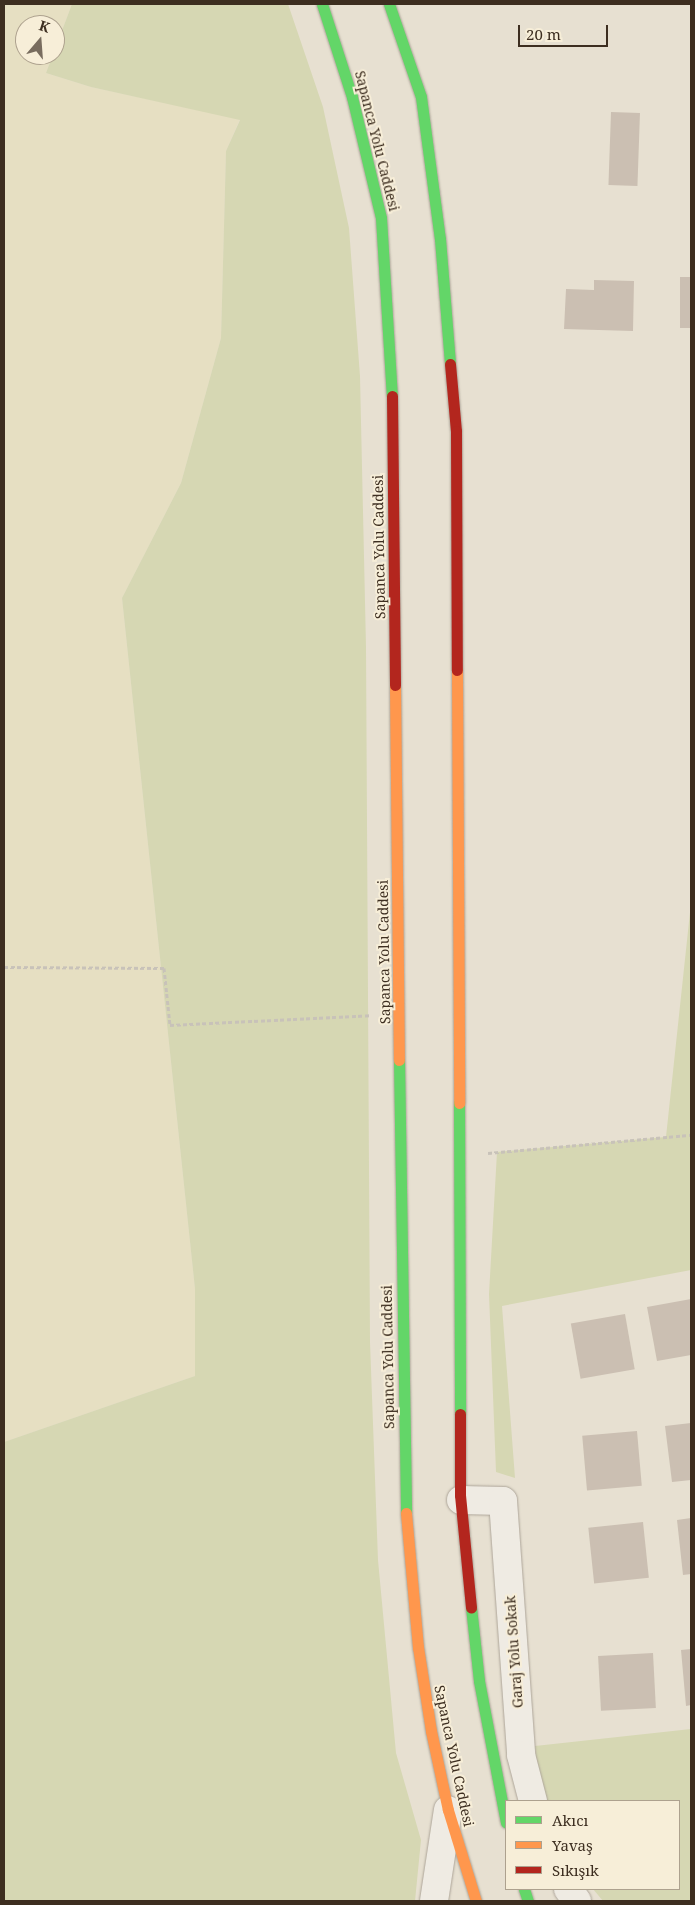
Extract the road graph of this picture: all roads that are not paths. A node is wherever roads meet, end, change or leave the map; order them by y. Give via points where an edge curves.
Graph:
1 (322, 4) edge
2 (389, 4) edge
3 (461, 1500) junction
4 (533, 1800) edge
5 (448, 1810) junction
6 (505, 1817) edge
7 (569, 1890) edge
8 (434, 1901) edge
9 (476, 1901) edge
10 (577, 1901) edge

1 - 5 highway, Sapanca Yolu Caddesi via 352,97 381,218 392,367 404,1486 418,1647
2 - 3 highway via 421,97 440,239 456,431
3 - 4 street, Garaj Yolu Sokak via 503,1501 521,1755
3 - 6 highway via 479,1682
5 - 8 street
5 - 9 highway, Sapanca Yolu Caddesi
7 - 10 street

